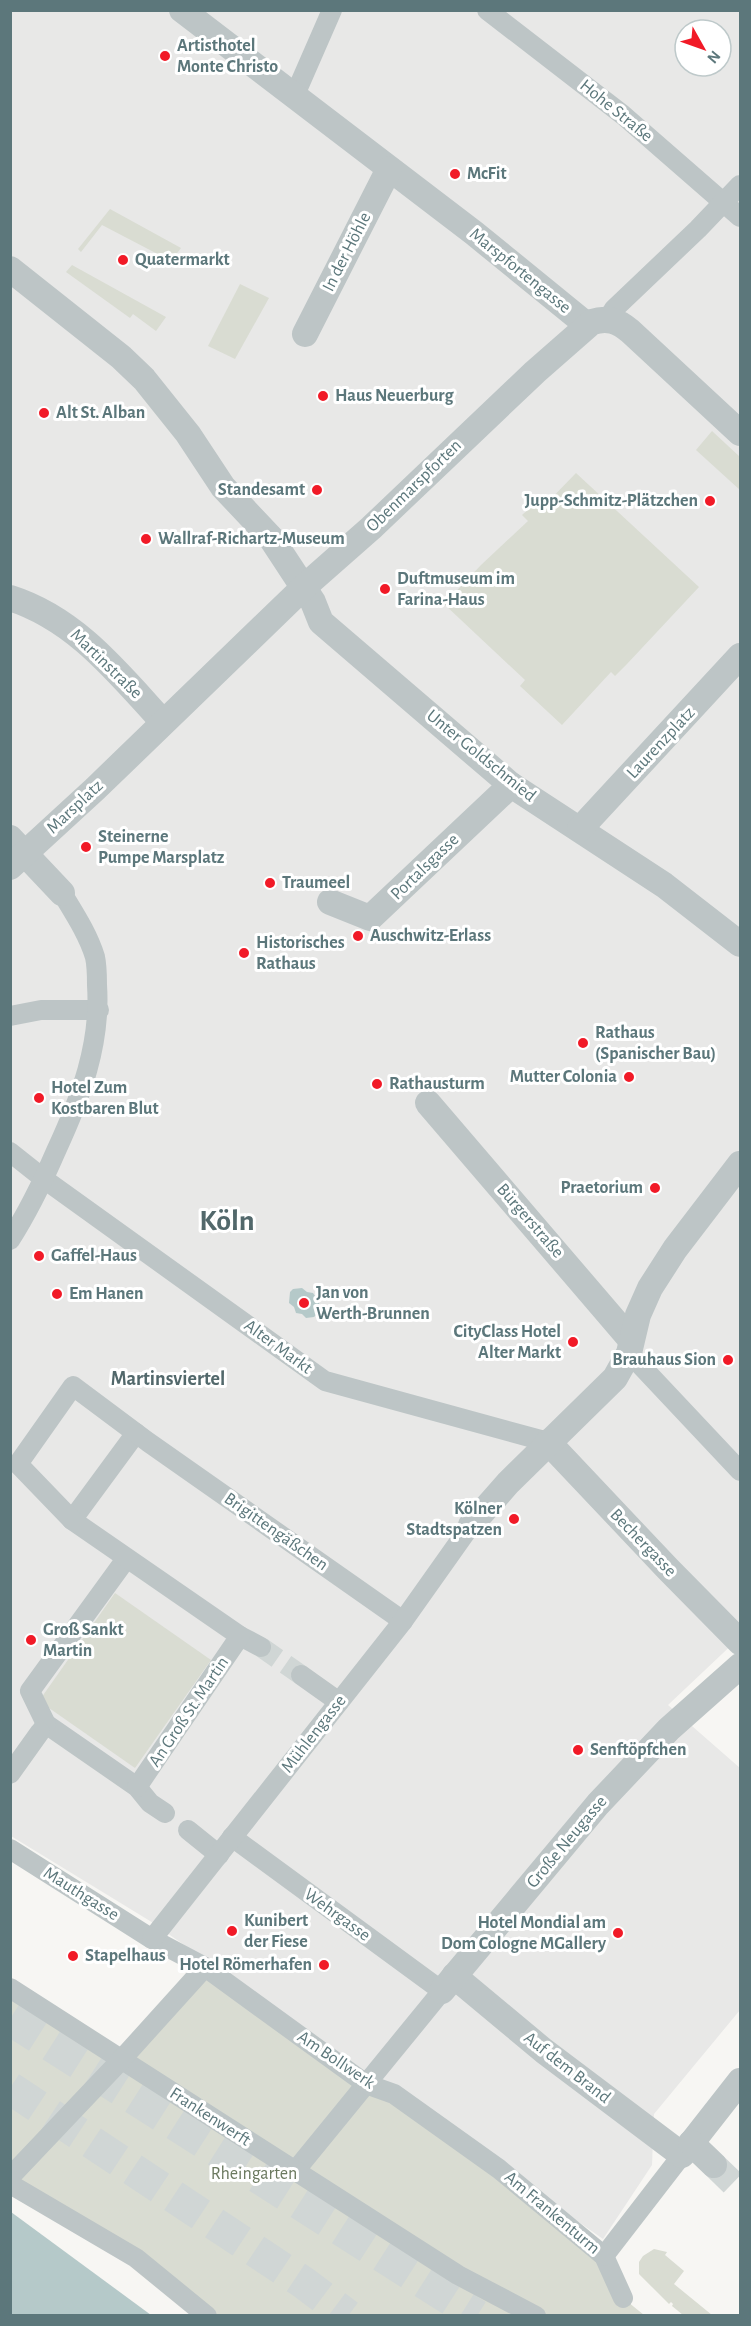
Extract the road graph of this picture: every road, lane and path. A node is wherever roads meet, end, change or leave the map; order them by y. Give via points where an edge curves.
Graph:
1 (182, 10) edge
2 (332, 10) edge
3 (486, 10) edge
4 (294, 97) junction
5 (389, 169) junction
6 (741, 185) edge
7 (724, 201) junction
8 (741, 217) edge
9 (10, 269) edge
10 (598, 322) junction
11 (305, 334) dead end
12 (741, 433) edge
13 (304, 587) junction
14 (10, 598) edge
15 (741, 656) edge
16 (163, 722) junction
17 (511, 785) junction
18 (580, 829) junction
19 (15, 853) edge
20 (62, 893) joint
21 (330, 902) dead end
22 (741, 944) edge
23 (99, 1010) junction
24 (10, 1016) edge
25 (428, 1103) dead end
26 (10, 1152) edge
27 (741, 1164) edge
28 (44, 1179) junction
29 (10, 1240) edge
30 (630, 1346) junction
31 (142, 1438) junction
32 (548, 1442) junction
33 (14, 1461) edge
34 (741, 1471) edge
35 (72, 1520) junction
36 (471, 1525) joint
37 (126, 1558) junction
38 (403, 1621) junction
39 (240, 1636) junction
40 (741, 1642) edge
41 (261, 1647) tunnel mouth
42 (741, 1666) edge
43 (301, 1675) tunnel mouth
44 (339, 1702) junction
45 (43, 1728) junction
46 (10, 1774) edge
47 (137, 1787) junction
48 (165, 1813) dead end
49 (188, 1830) dead end
50 (232, 1837) junction
51 (10, 1849) edge
52 (219, 1855) junction
53 (152, 1939) junction
54 (205, 1967) junction
55 (448, 1984) junction
56 (10, 1988) edge
57 (121, 2060) junction
58 (741, 2081) edge
59 (366, 2084) junction
60 (687, 2149) junction
61 (714, 2165) tunnel mouth
62 (499, 2169) joint
63 (295, 2171) junction
64 (10, 2177) edge
65 (10, 2184) edge
66 (604, 2256) junction
67 (623, 2298) dead end
68 (207, 2316) edge
69 (536, 2316) edge

1 - 4 street, Marspfortengasse
2 - 4 street
3 - 7 street, Hohe Straße via 623,115
4 - 5 street, Marspfortengasse
5 - 10 street, Marspfortengasse
5 - 11 street, In der Höhle
6 - 7 street, Obenmarspforten
7 - 8 street, Hohe Straße
7 - 10 street, Obenmarspforten
9 - 13 street, Unter Goldschmied via 144,379 189,434 223,487 271,538
10 - 12 street, Marspfortengasse via 622,324
10 - 13 street, Obenmarspforten via 461,441
13 - 16 street, Obenmarspforten
13 - 17 street, Unter Goldschmied via 321,622
14 - 16 street, Martinstraße via 61,621 83,638
15 - 18 street, Laurenzplatz
16 - 19 street, Marsplatz via 95,789
17 - 18 street, Unter Goldschmied
17 - 21 street, Portalsgasse via 370,918
18 - 22 street, Unter Goldschmied via 664,885
19 - 20 street, Marsplatz
20 - 23 street via 85,931 95,959
23 - 24 street via 41,1010
23 - 28 street via 83,1087
25 - 30 street, Bürgerstraße
26 - 28 street, Alter Markt
27 - 30 street via 666,1262 638,1315
28 - 29 street
28 - 32 street, Alter Markt via 325,1381
30 - 32 street via 615,1378
30 - 34 street
31 - 33 street via 73,1386
31 - 35 street
31 - 38 street, Brigittengäßchen
32 - 36 street
32 - 40 street, Bechergasse
33 - 35 street
35 - 37 street
36 - 38 street, Mühlengasse
37 - 39 street
37 - 45 street via 30,1691
38 - 44 street, Mühlengasse
39 - 41 street
39 - 47 street, An Groß St. Martin
42 - 55 street, Große Neugasse via 669,1729 598,1804
43 - 44 street
44 - 50 street, Mühlengasse
45 - 46 street
45 - 47 street
47 - 48 street
49 - 52 street
50 - 52 street, Mühlengasse
50 - 55 street, Wehrgasse
51 - 53 street, Mauthgasse
52 - 53 street, Mühlengasse
53 - 54 street, Am Bollwerk
54 - 57 street
54 - 59 street, Am Bollwerk
55 - 59 street, Große Neugasse
55 - 60 street, Auf dem Brand
56 - 57 street, Frankenwerft
57 - 63 street, Frankenwerft
57 - 64 street
58 - 60 street
59 - 62 street, Am Bollwerk via 394,2094
59 - 63 street, Große Neugasse
60 - 61 street, Auf dem Brand
60 - 66 street
62 - 66 street, Am Frankenturm
63 - 69 street, Frankenwerft via 458,2275
65 - 68 street via 136,2258
66 - 67 street

